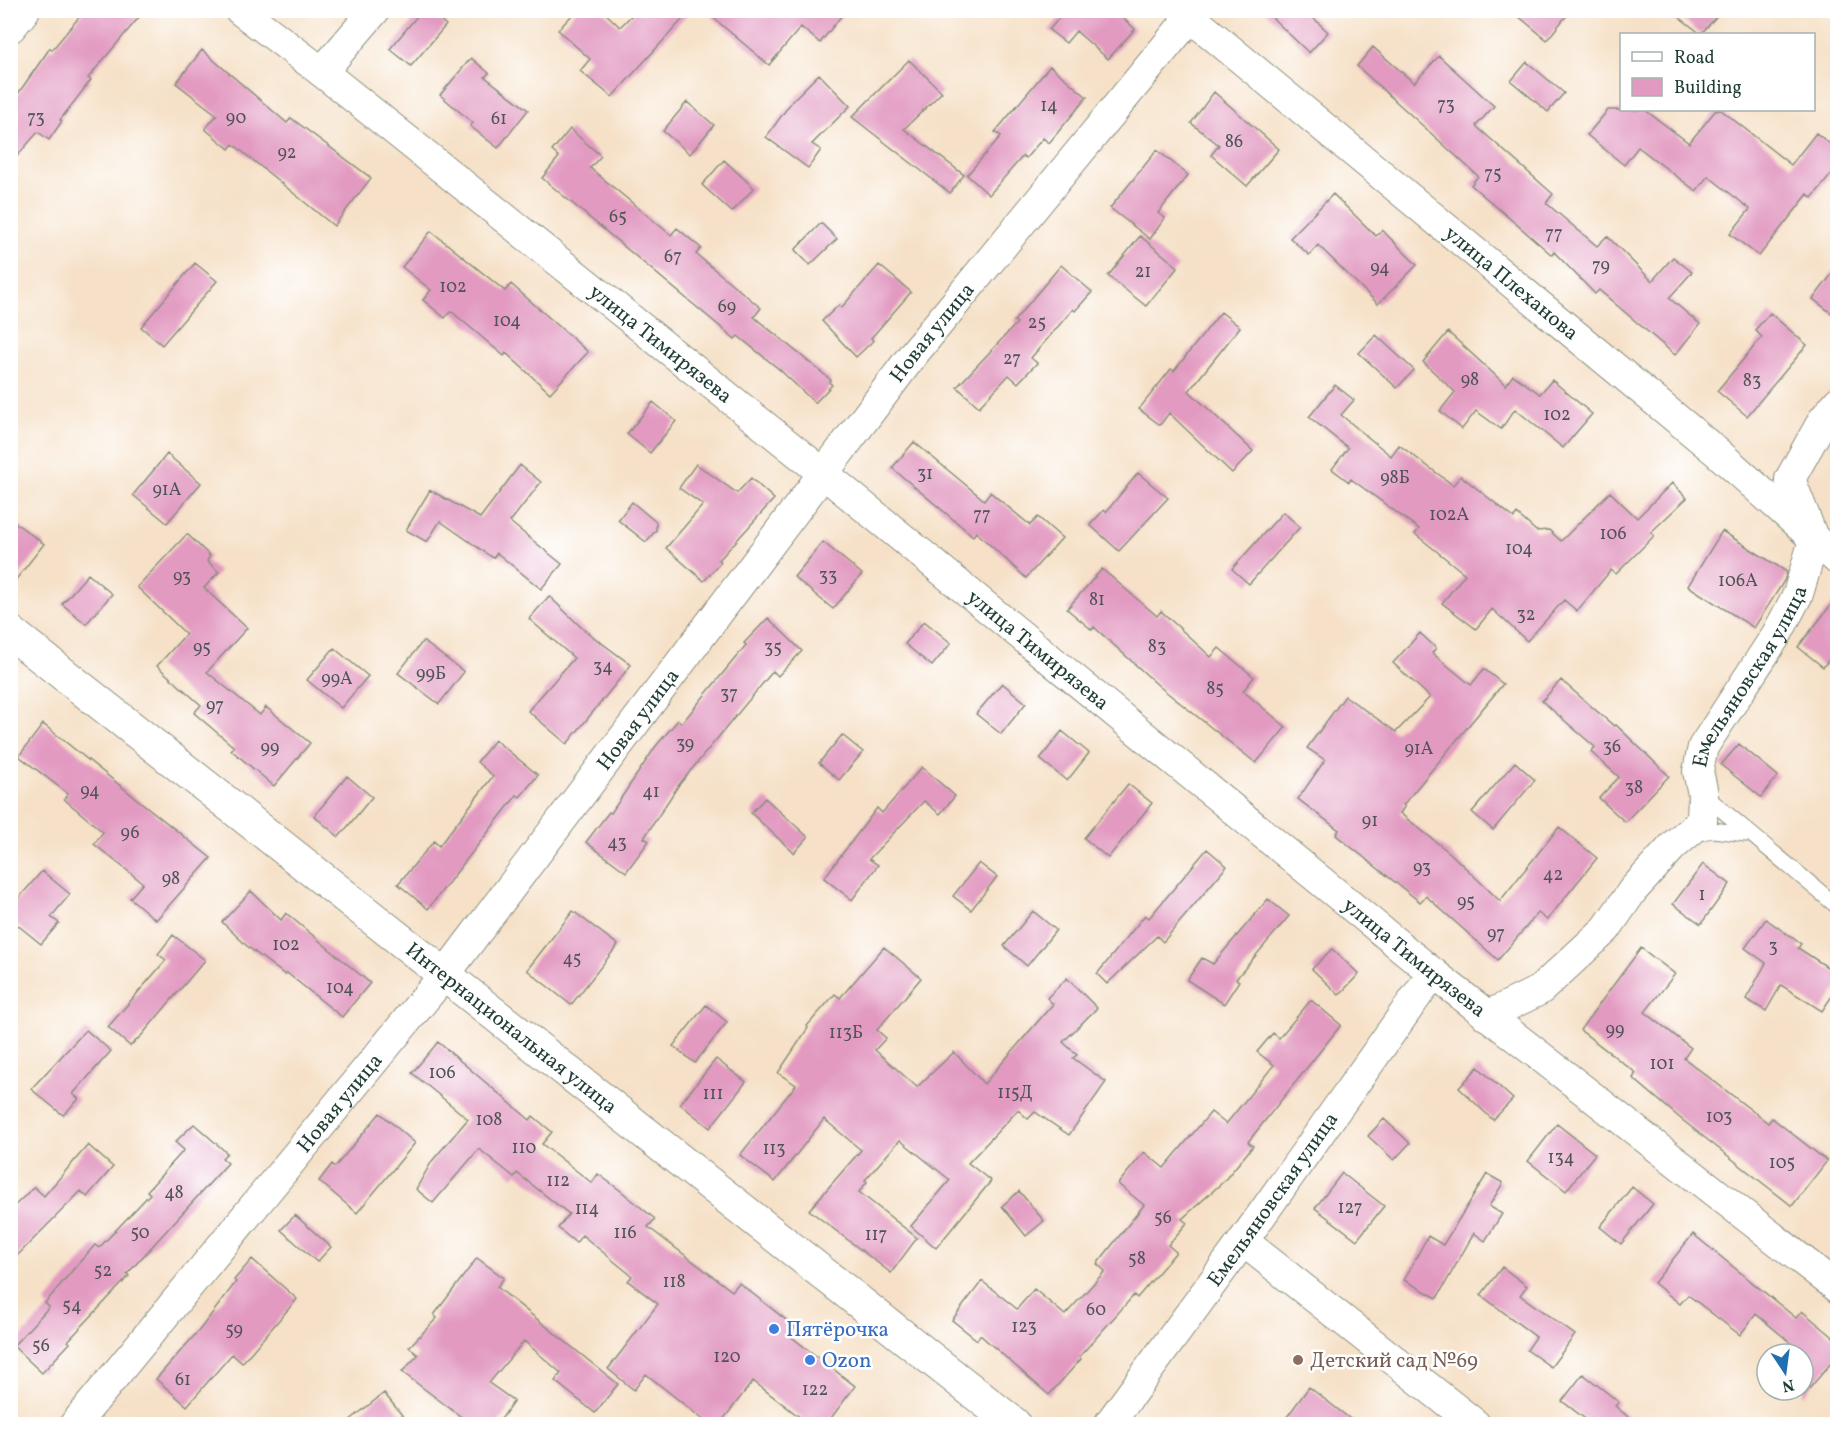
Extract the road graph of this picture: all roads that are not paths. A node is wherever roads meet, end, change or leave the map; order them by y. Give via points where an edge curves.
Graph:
1 (23, 10) edge
2 (240, 10) edge
3 (375, 10) edge
4 (1189, 13) edge
5 (10, 26) edge
6 (322, 72) junction
7 (1838, 402) edge
8 (823, 473) junction
9 (1814, 540) junction
10 (1838, 560) edge
11 (10, 632) edge
12 (1703, 794) junction
13 (1749, 835) junction
14 (1683, 837) junction
15 (1838, 907) edge
16 (446, 973) junction
17 (1433, 973) junction
18 (1487, 1016) junction
19 (1243, 1241) junction
20 (1838, 1288) edge
21 (75, 1425) edge
22 (1014, 1425) edge
23 (1109, 1425) edge
24 (1475, 1425) edge

1 - 5 main road
2 - 6 street, улица Тимирязева
3 - 6 street
4 - 8 street, Новая улица via 922,343
4 - 9 street, улица Плеханова via 1719,453
6 - 8 street, улица Тимирязева
7 - 9 street via 1822,420 1790,479
8 - 16 street, Новая улица
8 - 17 street, улица Тимирязева
9 - 10 street, улица Плеханова
9 - 12 street, Емельяновская улица via 1798,594 1777,634 1703,747 1698,771
11 - 16 main road, Интернациональная улица
12 - 13 lane
12 - 14 street, Емельяновская улица via 1701,821
13 - 14 lane via 1713,830
13 - 15 lane
14 - 18 street, Емельяновская улица via 1633,890 1606,929 1540,990
16 - 21 street, Новая улица
16 - 22 main road, Интернациональная улица
17 - 18 street, улица Тимирязева
17 - 19 street, Емельяновская улица
18 - 20 street, улица Тимирязева
19 - 23 street, Емельяновская улица
19 - 24 street

